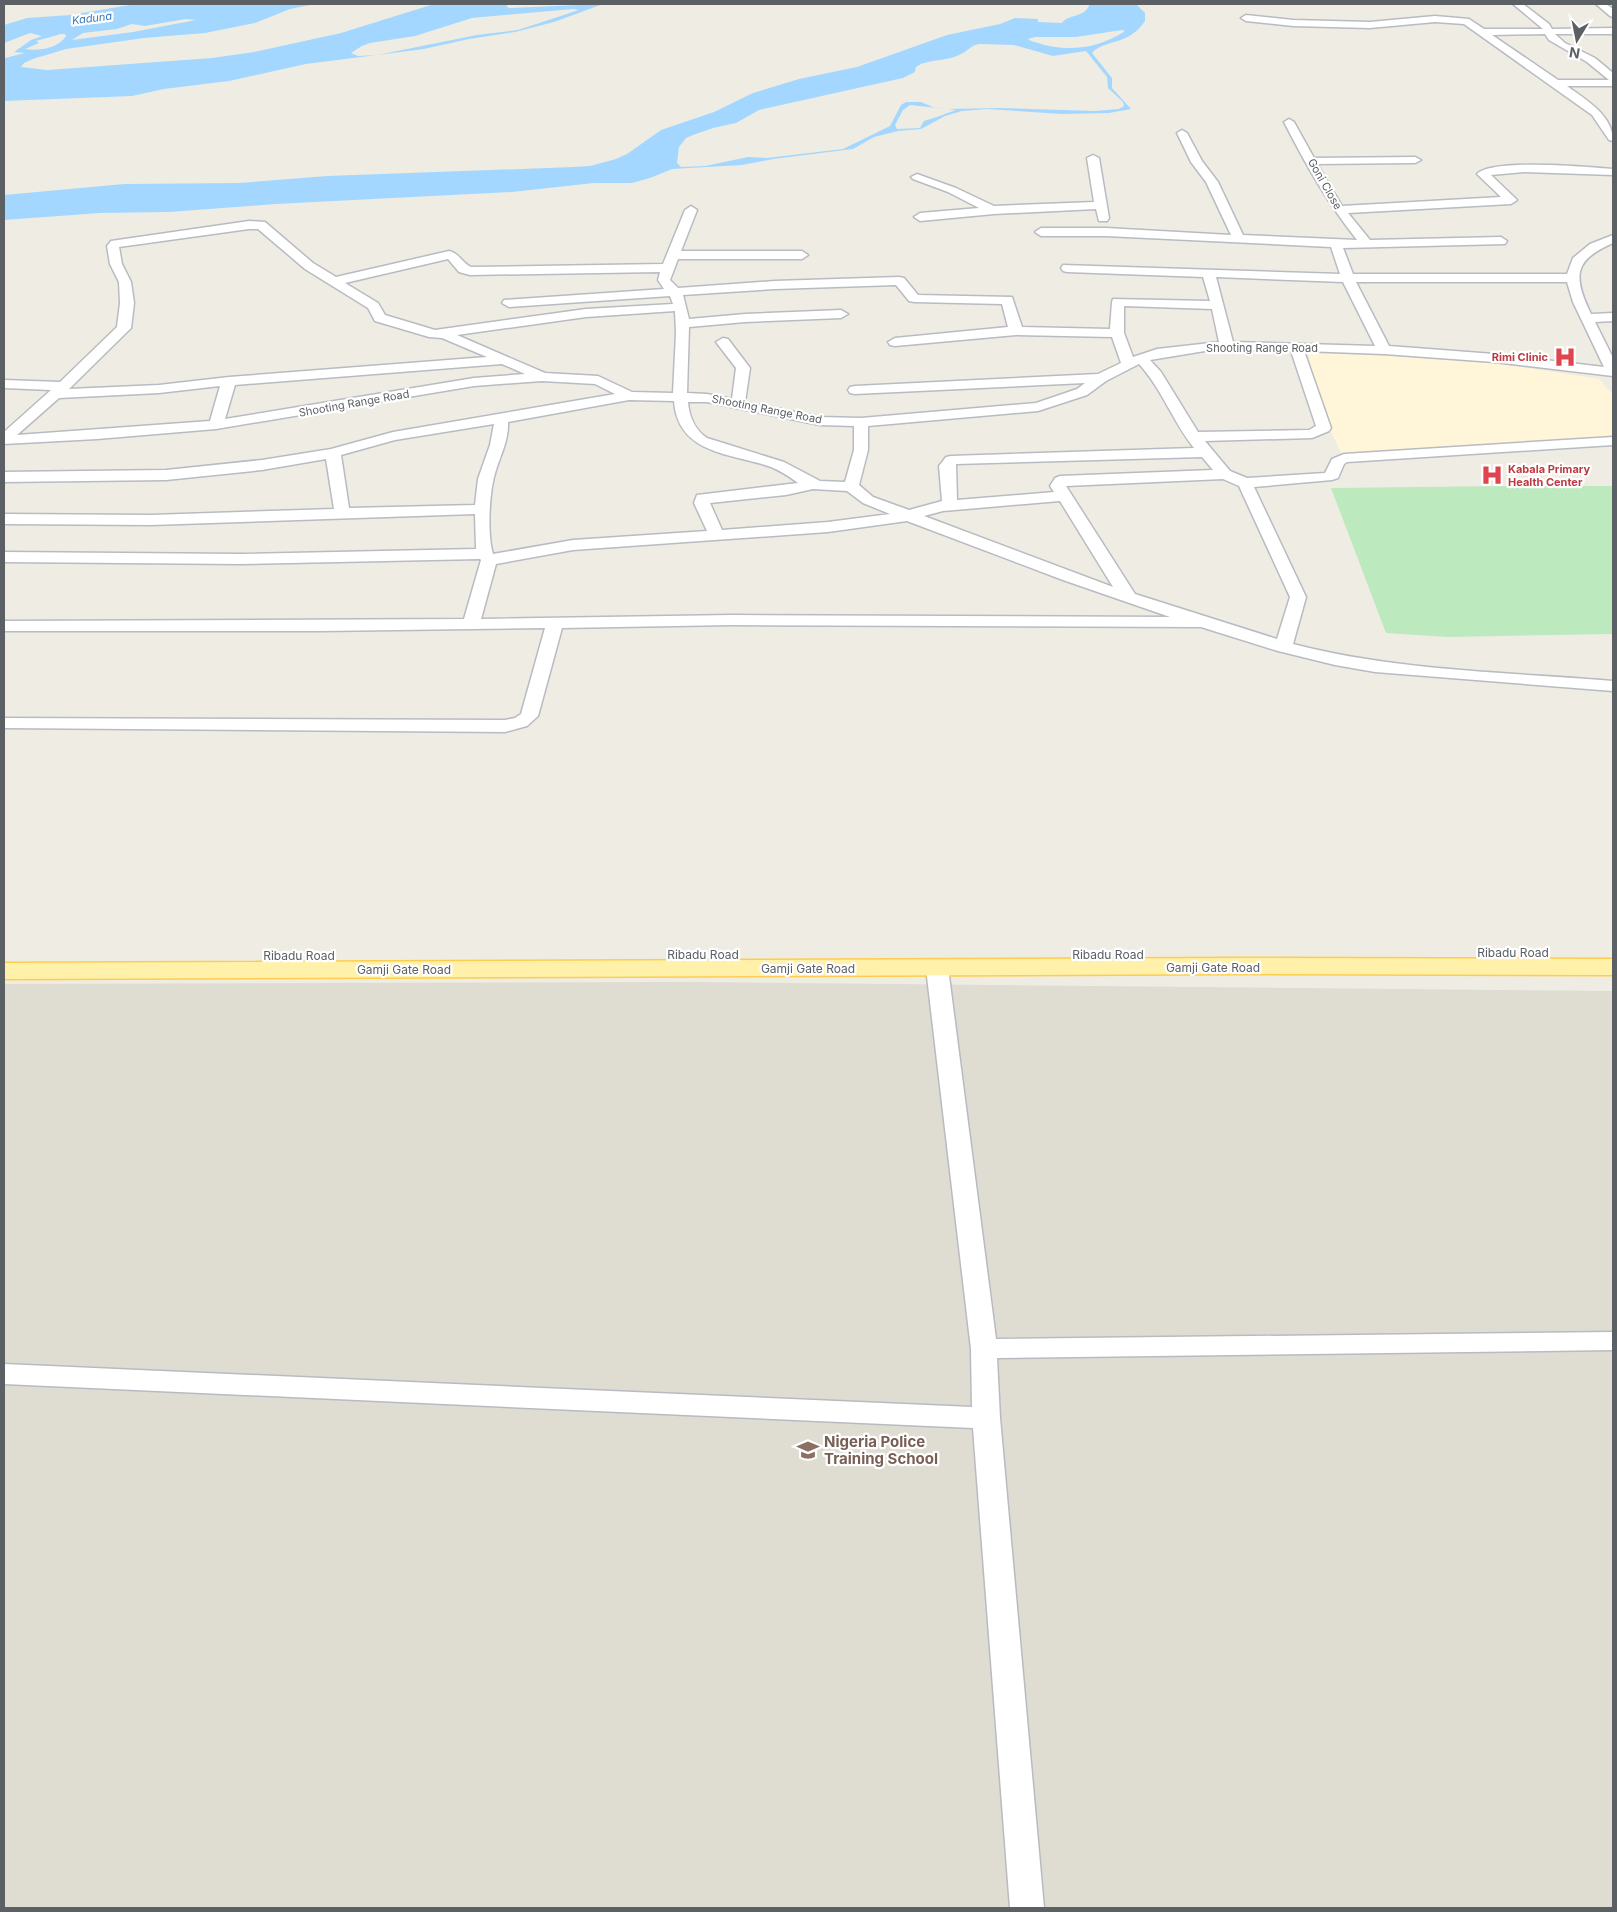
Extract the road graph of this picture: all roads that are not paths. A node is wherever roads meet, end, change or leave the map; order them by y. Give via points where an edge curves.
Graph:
1 (1518, 4) edge
2 (1601, 4) edge
3 (1613, 14) edge
4 (1246, 18) dead end
5 (1547, 31) junction
6 (1613, 31) edge
7 (1482, 32) junction
8 (1613, 78) edge
9 (1613, 82) edge
10 (1556, 83) junction
11 (1596, 114) junction
12 (1613, 114) edge
13 (1289, 122) dead end
14 (1182, 133) dead end
15 (1613, 138) edge
16 (1093, 158) dead end
17 (1415, 160) dead end
18 (1312, 161) junction
19 (1613, 172) edge
20 (917, 177) dead end
21 (1100, 205) junction
22 (691, 210) dead end
23 (992, 210) junction
24 (1339, 210) junction
25 (920, 217) dead end
26 (1041, 232) dead end
27 (1106, 232) junction
28 (1613, 239) edge
29 (1239, 240) junction
30 (1501, 241) dead end
31 (1366, 243) junction
32 (1336, 244) junction
33 (674, 255) junction
34 (802, 256) dead end
35 (667, 268) junction
36 (1067, 268) dead end
37 (1208, 273) junction
38 (1348, 278) junction
39 (1572, 278) junction
40 (333, 282) junction
41 (672, 291) junction
42 (509, 302) dead end
43 (1218, 305) junction
44 (680, 307) junction
45 (841, 314) dead end
46 (1613, 317) edge
47 (1587, 318) junction
48 (681, 324) junction
49 (1016, 331) junction
50 (1117, 333) junction
51 (434, 334) junction
52 (723, 342) dead end
53 (895, 342) dead end
54 (1227, 346) junction
55 (1296, 347) junction
56 (1384, 350) junction
57 (1610, 357) edge
58 (504, 360) junction
59 (1135, 360) junction
60 (1613, 371) edge
61 (542, 377) junction
62 (1101, 378) junction
63 (229, 382) junction
64 (4, 384) edge
65 (60, 390) junction
66 (856, 390) dead end
67 (629, 396) junction
68 (678, 397) junction
69 (738, 403) junction
70 (501, 418) junction
71 (861, 422) junction
72 (216, 425) junction
73 (1193, 437) junction
74 (4, 439) edge
75 (1613, 441) edge
76 (1206, 452) junction
77 (333, 453) junction
78 (1225, 474) junction
79 (4, 477) edge
80 (1245, 483) junction
81 (814, 484) junction
82 (852, 486) junction
83 (1065, 496) junction
84 (950, 506) junction
85 (483, 510) junction
86 (342, 513) junction
87 (907, 516) junction
88 (4, 519) edge
89 (717, 536) junction
90 (4, 557) edge
91 (487, 557) junction
92 (1130, 598) junction
93 (555, 622) junction
94 (1202, 622) junction
95 (471, 623) junction
96 (4, 626) edge
97 (1284, 647) junction
98 (1613, 686) edge
99 (4, 722) edge
100 (1613, 952) edge
101 (4, 956) edge
102 (730, 961) junction
103 (1613, 967) edge
104 (937, 968) junction
105 (4, 971) edge
106 (1613, 1341) edge
107 (984, 1349) junction
108 (4, 1374) edge
109 (986, 1418) junction
110 (1028, 1908) edge

1 - 5 street via 1546,26
2 - 3 street
4 - 7 street via 1370,25 1461,19
5 - 6 street
5 - 7 street
5 - 8 street via 1552,38 1591,60
7 - 10 street
9 - 10 street
10 - 11 street
11 - 12 street
11 - 15 street
13 - 18 street, Goni Close
14 - 29 street via 1212,182
16 - 21 street
17 - 18 street
18 - 24 street, Goni Close
19 - 24 street via 1489,171 1483,174 1511,200
20 - 23 street
21 - 23 street
21 - 27 street
22 - 33 street via 687,229
23 - 25 street
24 - 31 street, Goni Close
26 - 27 street
27 - 29 street
28 - 39 street via 1594,247 1577,261
29 - 32 street
30 - 31 street
31 - 32 street
32 - 38 street
33 - 34 street
33 - 35 street
35 - 40 street via 470,271 449,255
35 - 41 street via 664,280
36 - 37 street
37 - 38 street
37 - 43 street
38 - 39 street
38 - 56 street
39 - 47 street
40 - 51 street via 373,306 380,318
40 - 65 street, Shooting Range Road via 261,225 118,243 113,246 126,289 124,328
41 - 42 street
41 - 44 street
41 - 49 street via 899,282 914,298 1007,300
43 - 50 street via 1118,302
43 - 54 street
44 - 48 street
44 - 51 street via 531,319
45 - 48 street
46 - 47 street
47 - 57 street
48 - 68 street
49 - 50 street
49 - 53 street
50 - 59 street
51 - 58 street via 444,334
52 - 69 street via 742,368
54 - 55 street, Shooting Range Road
54 - 59 street, Shooting Range Road via 1184,349
55 - 56 street, Shooting Range Road
55 - 73 street via 1324,428 1312,434
56 - 60 street, Shooting Range Road
57 - 60 street
58 - 61 street
58 - 63 street
59 - 62 street, Shooting Range Road
59 - 73 street via 1154,372
61 - 67 street, Shooting Range Road via 598,380
61 - 72 street, Shooting Range Road via 474,382
62 - 66 street
62 - 71 street, Shooting Range Road via 1082,392 1038,407
63 - 65 street via 126,392
63 - 72 street
64 - 65 street
65 - 74 street, Shooting Range Road
67 - 68 street, Shooting Range Road
67 - 70 street
68 - 69 street, Shooting Range Road
68 - 81 street via 686,424 698,439 755,460 774,463
69 - 71 street, Shooting Range Road via 807,419
70 - 77 street via 393,436
70 - 85 street via 502,431 484,488
71 - 82 street via 861,450
72 - 74 street, Shooting Range Road
73 - 76 street
75 - 80 street via 1344,458 1339,460 1333,475 1327,478
76 - 78 street
76 - 84 street via 951,460 946,466
77 - 79 street via 262,465 166,475
77 - 86 street
78 - 80 street
78 - 83 street via 1064,480 1058,486
80 - 97 street via 1298,597
81 - 82 street
81 - 89 street via 702,498
82 - 87 street via 868,500
83 - 84 street
83 - 92 street
84 - 87 street
85 - 86 street
85 - 91 street
86 - 88 street via 151,520
87 - 89 street via 828,527
87 - 92 street
89 - 91 street via 573,546
90 - 91 street
91 - 95 street
92 - 94 street
93 - 94 street
93 - 95 street
93 - 99 street via 529,716 505,726
94 - 97 street
95 - 96 street
97 - 98 street via 1375,667
100 - 102 main road, Ribadu Road
101 - 102 main road, Ribadu Road
102 - 104 main road, Gamji Gate Road
102 - 105 main road, Gamji Gate Road
103 - 104 main road, Gamji Gate Road
104 - 107 street
106 - 107 street
107 - 109 street
108 - 109 street
109 - 110 street

